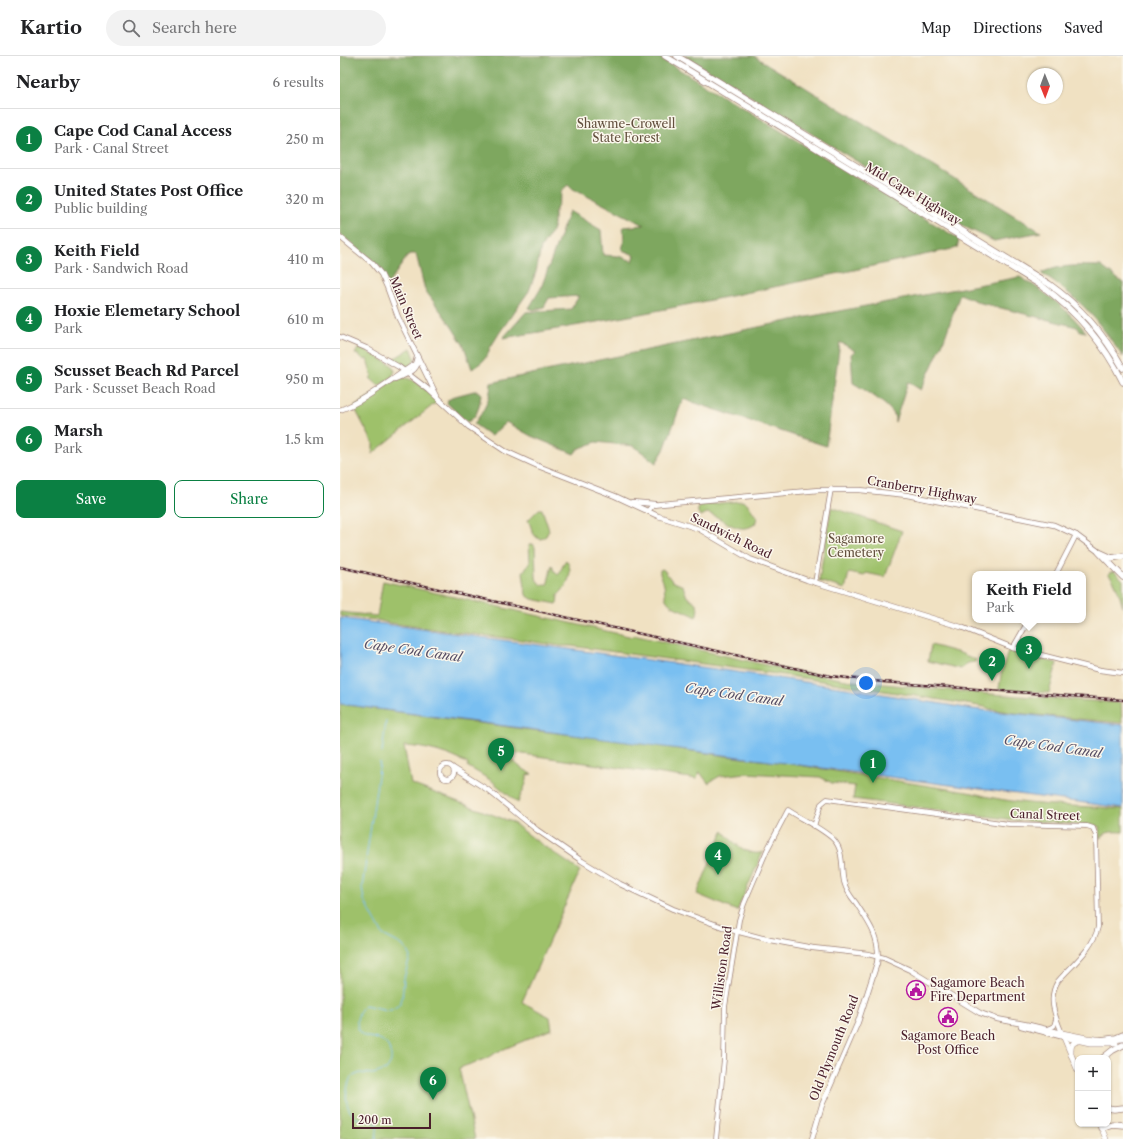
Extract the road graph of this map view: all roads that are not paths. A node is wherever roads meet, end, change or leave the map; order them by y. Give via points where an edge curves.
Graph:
1 (665, 56) edge
2 (678, 56) edge
3 (340, 237) edge
4 (340, 337) edge
5 (1107, 341) junction
6 (417, 358) junction
7 (1123, 363) edge
8 (395, 364) junction
9 (1123, 368) edge
10 (406, 372) junction
11 (394, 377) junction
12 (390, 381) junction
13 (1123, 382) edge
14 (438, 399) junction
15 (340, 410) edge
16 (831, 489) junction
17 (625, 500) junction
18 (661, 504) junction
19 (648, 511) junction
20 (1076, 535) junction
21 (1099, 552) junction
22 (1123, 556) edge
23 (1058, 571) edge
24 (1123, 577) edge
25 (815, 583) junction
26 (1027, 623) edge
27 (1013, 648) junction
28 (1123, 674) edge
29 (454, 768) junction
30 (452, 778) junction
31 (468, 778) junction
32 (788, 810) joint
33 (814, 826) junction
34 (737, 932) junction
35 (878, 956) junction
36 (1056, 1018) junction
37 (1016, 1023) junction
38 (1046, 1029) junction
39 (1063, 1035) junction
40 (1123, 1035) edge
41 (1123, 1039) edge
42 (1101, 1040) junction
43 (1079, 1041) junction
44 (1123, 1044) edge
45 (1071, 1055) junction
46 (1107, 1055) edge
47 (1075, 1064) edge
48 (1111, 1108) edge
49 (1123, 1108) edge
50 (1111, 1124) edge
51 (1123, 1125) edge
52 (1101, 1127) edge
53 (716, 1139) edge
54 (812, 1139) edge
55 (1106, 1139) edge

1 - 13 highway, Mid Cape Highway via 1046,289 1092,332
2 - 5 highway, Mid Cape Highway via 1041,278 1079,309
3 - 6 main road, Main Street via 372,263 381,274
4 - 8 main road, Sandwich Road
5 - 7 highway
5 - 9 highway, Mid Cape Highway
6 - 10 main road, Main Street via 416,363
6 - 14 main road, Main Street
8 - 10 main road, Sandwich Road
8 - 11 main road via 397,370
10 - 11 main road
10 - 12 main road
10 - 14 main road, Sandwich Road
11 - 12 main road
12 - 15 main road
14 - 17 main road, Sandwich Road via 469,427 505,451
16 - 18 main road, Cranberry Highway
16 - 20 main road, Cranberry Highway via 865,490 907,496 1048,524
16 - 25 street
17 - 18 main road, Cranberry Highway
17 - 19 main road, Sandwich Road
18 - 19 main road, Cranberry Highway via 653,505
19 - 25 main road, Sandwich Road via 702,531 750,559
20 - 21 main road, Cranberry Highway
20 - 23 main road
21 - 22 highway via 1112,558
21 - 24 highway
25 - 27 main road, Sandwich Road via 961,627
26 - 27 main road
27 - 28 main road, Sandwich Road
29 - 30 main road
29 - 30 main road via 451,765 442,766 440,771 444,778
29 - 31 main road
30 - 31 main road
31 - 34 main road via 491,792 557,845 629,889 673,909
32 - 33 street, Old Plymouth Road
32 - 34 street, Williston Road via 767,850 744,904
33 - 35 street, Old Plymouth Road via 838,845 844,883 873,929
33 - 36 street, Canal Street via 821,804 830,799 1009,824 1093,828 1096,836 1098,927 1092,943 1055,987 1052,1000
34 - 35 main road via 789,944
34 - 53 street, Williston Road via 726,1001
35 - 37 main road via 910,970 972,1009
35 - 54 main road, Old Plymouth Road via 861,1013 822,1105
36 - 38 street via 1054,1026
36 - 39 street, Canal Street
37 - 38 main road
37 - 39 main road
38 - 39 main road
39 - 42 main road
39 - 43 main road
39 - 45 main road
40 - 42 highway
41 - 42 main road
43 - 44 main road
43 - 45 main road via 1072,1044
44 - 46 highway
45 - 47 main road
48 - 49 highway
50 - 51 highway
52 - 55 main road

